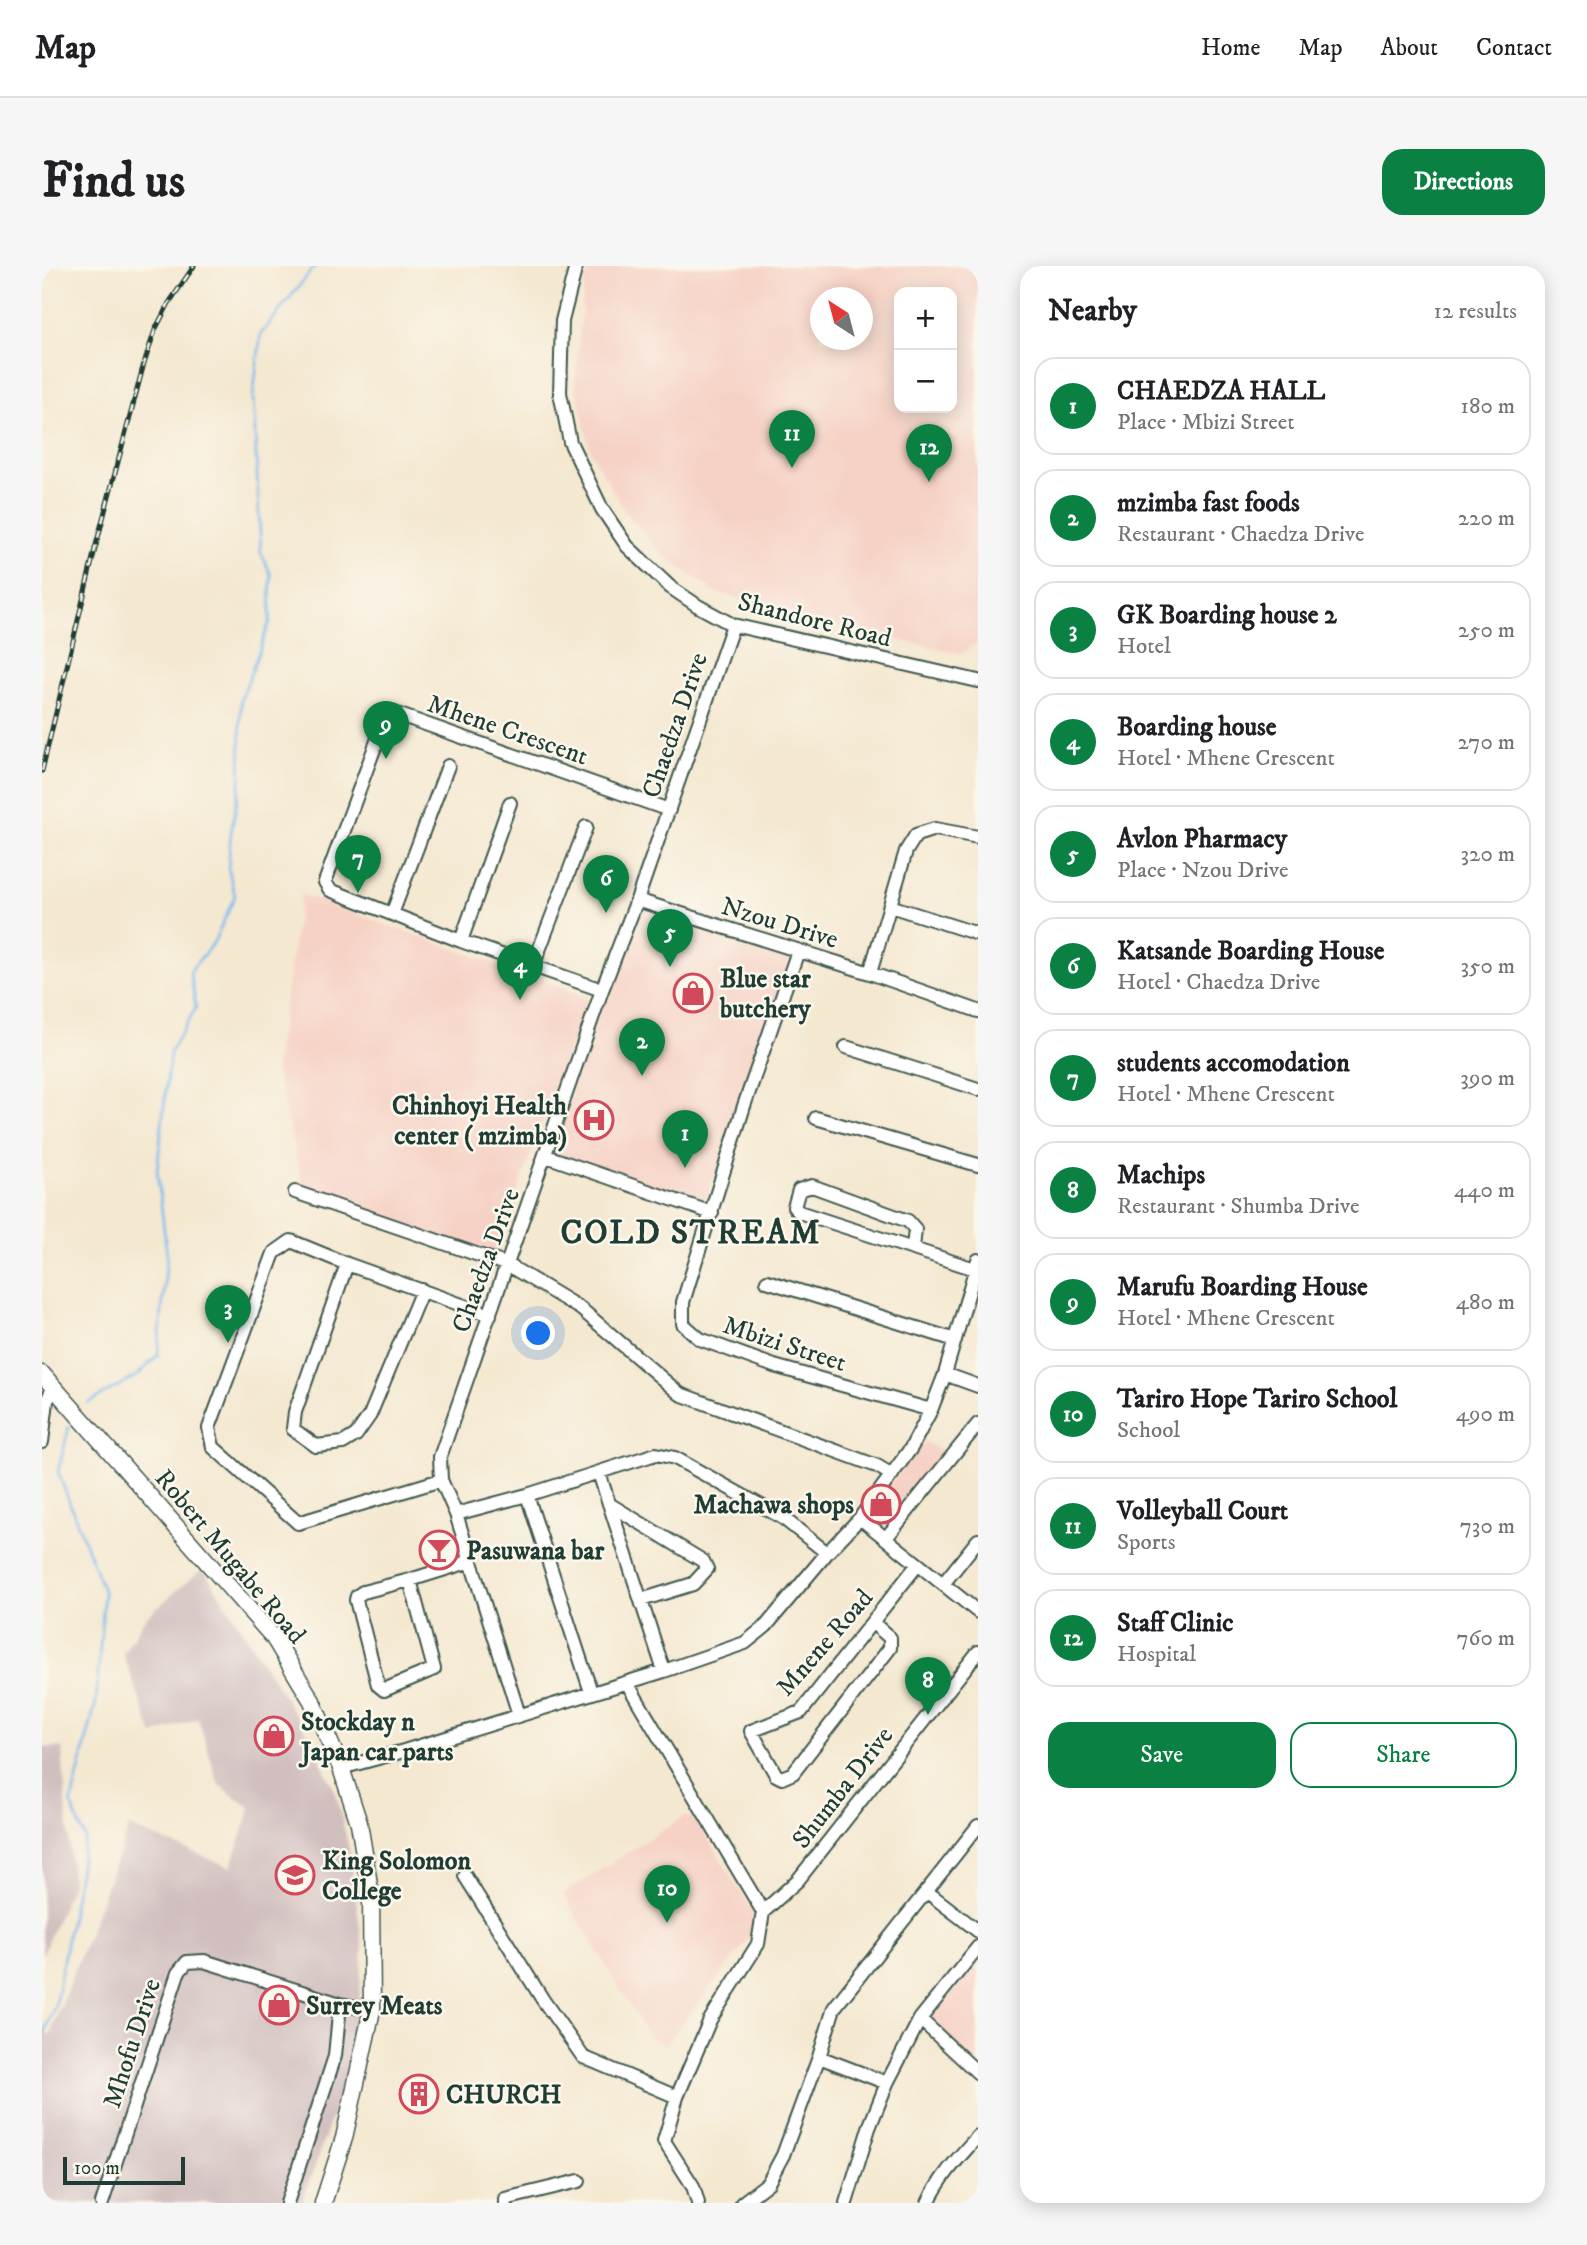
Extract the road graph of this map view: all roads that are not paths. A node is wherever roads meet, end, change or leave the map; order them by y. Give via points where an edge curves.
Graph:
1 (576, 266) edge
2 (733, 625) junction
3 (978, 681) edge
4 (448, 766) dead end
5 (510, 803) dead end
6 (668, 810) junction
7 (586, 827) dead end
8 (978, 837) edge
9 (637, 900) junction
10 (891, 906) junction
11 (392, 914) junction
12 (978, 934) edge
13 (461, 941) junction
14 (798, 951) junction
15 (533, 966) junction
16 (870, 973) junction
17 (602, 990) junction
18 (978, 1011) edge
19 (846, 1046) dead end
20 (978, 1089) edge
21 (816, 1118) dead end
22 (546, 1156) junction
23 (978, 1165) edge
24 (295, 1192) dead end
25 (712, 1213) junction
26 (913, 1248) junction
27 (347, 1264) junction
28 (976, 1264) edge
29 (508, 1265) junction
30 (767, 1281) dead end
31 (422, 1290) junction
32 (490, 1315) junction
33 (955, 1340) junction
34 (42, 1374) edge
35 (945, 1374) junction
36 (978, 1386) edge
37 (54, 1387) junction
38 (931, 1410) junction
39 (978, 1424) edge
40 (42, 1442) edge
41 (599, 1473) junction
42 (892, 1475) junction
43 (441, 1480) junction
44 (527, 1495) junction
45 (609, 1504) junction
46 (456, 1514) junction
47 (860, 1518) junction
48 (886, 1538) junction
49 (978, 1540) edge
50 (827, 1553) junction
51 (471, 1561) junction
52 (918, 1564) junction
53 (411, 1580) junction
54 (943, 1584) junction
55 (641, 1600) junction
56 (978, 1612) edge
57 (873, 1623) junction
58 (978, 1652) edge
59 (664, 1671) junction
60 (627, 1683) junction
61 (591, 1692) junction
62 (519, 1715) junction
63 (341, 1768) junction
64 (978, 1826) edge
65 (465, 1876) dead end
66 (926, 1891) junction
67 (763, 1912) junction
68 (978, 1931) edge
69 (978, 1947) edge
70 (340, 2004) junction
71 (372, 2010) junction
72 (920, 2019) junction
73 (819, 2057) junction
74 (978, 2073) edge
75 (887, 2083) junction
76 (677, 2097) junction
77 (978, 2136) edge
78 (579, 2181) dead end
79 (103, 2203) edge
80 (287, 2203) edge
81 (323, 2203) edge
82 (505, 2203) edge
83 (698, 2203) edge
84 (742, 2203) edge
85 (846, 2203) edge
86 (928, 2203) edge

1 - 2 street, Shandore Road via 562,321 560,393 570,442 602,509 627,546 670,587
2 - 3 street, Shandore Road
2 - 6 street, Chaedza Drive
4 - 11 street
5 - 13 street
6 - 9 street, Chaedza Drive
6 - 11 street, Mhene Crescent via 394,713 387,715 325,882 330,890
7 - 15 street
8 - 10 street via 935,829 916,835 906,851
9 - 14 street, Nzou Drive
9 - 17 street, Chaedza Drive
10 - 12 street
10 - 16 street
11 - 13 street, Mhene Crescent
13 - 15 street, Mhene Crescent
14 - 16 street, Nzou Drive
14 - 25 street, Mbizi Street
15 - 17 street, Mhene Crescent
16 - 18 street, Nzou Drive
17 - 22 street, Chaedza Drive
19 - 20 street
21 - 23 street
22 - 25 street
22 - 29 street, Chaedza Drive
24 - 29 street
25 - 38 street, Mbizi Street via 683,1302 683,1324 700,1339 774,1366
26 - 26 street via 799,1212 794,1207 799,1190 811,1186 908,1221 915,1229
26 - 28 street
27 - 31 street
27 - 31 street via 295,1412 293,1429 316,1446 343,1443 356,1435 370,1415
27 - 43 street via 291,1241 274,1253 209,1428 213,1447 298,1523
28 - 33 street
29 - 32 street, Chaedza Drive
29 - 42 street via 582,1310 680,1394
30 - 33 street
31 - 32 street
32 - 43 street, Chaedza Drive via 440,1457
33 - 35 street
34 - 37 main road, Robert Mugabe Road
35 - 36 street
35 - 38 street
37 - 40 street via 47,1401
37 - 63 main road, Robert Mugabe Road via 274,1639 312,1701
38 - 42 street
39 - 48 street
41 - 44 street
41 - 45 street
41 - 50 street via 656,1454 675,1458 783,1518
42 - 47 street
43 - 46 street, Chaedza Drive
44 - 46 street
44 - 61 street
45 - 55 street
45 - 55 street via 703,1561 706,1569 693,1584
46 - 51 street, Chaedza Drive
47 - 48 street
47 - 50 street
48 - 52 street
49 - 54 street
50 - 59 street via 766,1626 745,1643
51 - 53 street
51 - 62 street, Chaedza Drive
52 - 54 street
52 - 57 street, Mnene Road
53 - 53 street via 363,1592 356,1600 378,1685 384,1690 434,1669
54 - 56 street
55 - 59 street
57 - 57 street, Mnene Road via 801,1712 751,1731 776,1775 782,1778 793,1773 890,1648 890,1638
58 - 67 street, Shumba Drive via 798,1880
59 - 60 street
60 - 61 street
60 - 67 street
61 - 62 street
62 - 63 street
63 - 71 main road, Robert Mugabe Road via 359,1823 371,1896
64 - 66 street
65 - 76 street via 583,2057
66 - 68 street
66 - 73 street via 834,2008
67 - 76 street via 758,1944 710,2020
69 - 72 street
70 - 71 street, Mhofu Drive
70 - 79 street, Mhofu Drive via 204,1961 187,1962 178,1973
70 - 80 street via 335,2056
71 - 81 main road, Robert Mugabe Road via 344,2138
72 - 74 street
72 - 75 street
73 - 75 street
73 - 84 street via 783,2155 768,2183
75 - 85 street
76 - 83 street via 664,2141 693,2186
77 - 86 street
78 - 82 street via 505,2199

